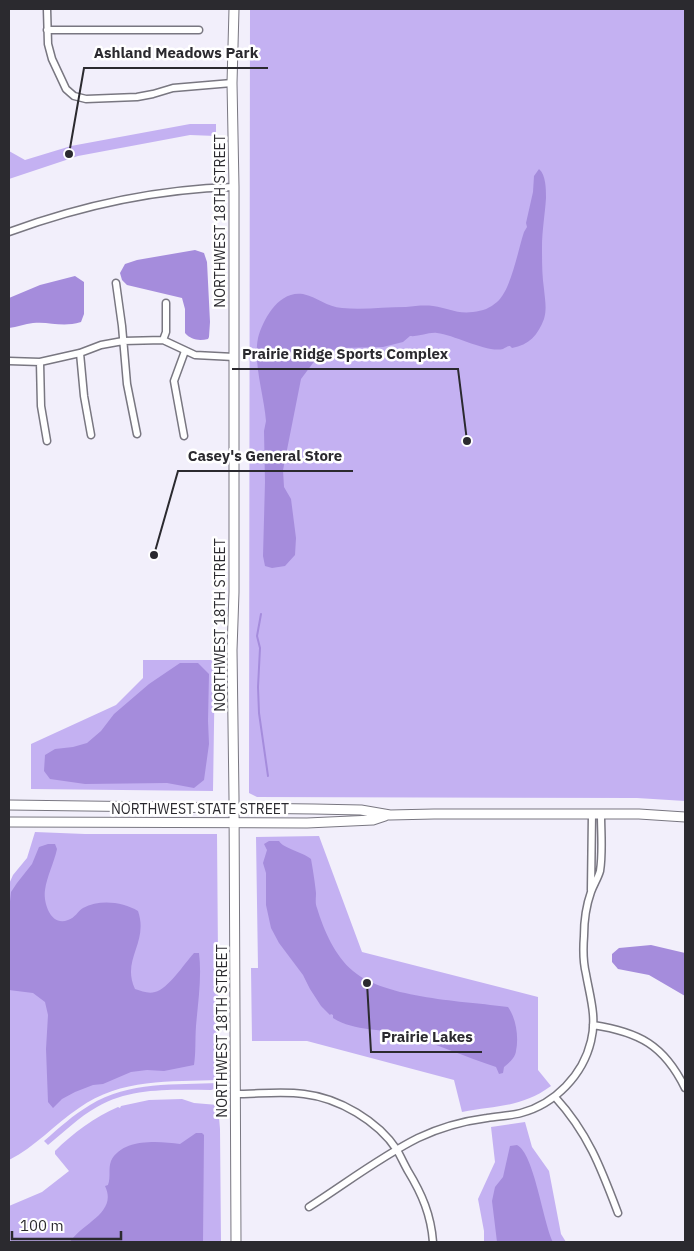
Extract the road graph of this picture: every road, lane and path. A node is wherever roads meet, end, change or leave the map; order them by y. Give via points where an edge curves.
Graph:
1 (47, 9) edge
2 (234, 9) edge
3 (47, 30) junction
4 (199, 30) dead end
5 (232, 83) junction
6 (234, 187) junction
7 (9, 232) edge
8 (116, 283) dead end
9 (166, 303) dead end
10 (164, 340) junction
11 (123, 341) junction
12 (185, 351) junction
13 (80, 353) junction
14 (234, 357) junction
15 (9, 361) edge
16 (40, 362) junction
17 (136, 434) dead end
18 (91, 435) dead end
19 (184, 436) dead end
20 (47, 442) dead end
21 (9, 805) edge
22 (234, 808) junction
23 (596, 814) junction
24 (390, 815) junction
25 (685, 817) edge
26 (9, 822) edge
27 (234, 823) junction
28 (591, 891) junction
29 (594, 1025) junction
30 (685, 1088) edge
31 (235, 1094) junction
32 (555, 1097) junction
33 (397, 1150) junction
34 (309, 1207) dead end
35 (618, 1213) dead end
36 (236, 1242) edge
37 (433, 1242) edge

1 - 3 street
2 - 5 main road, NORTHWEST 18TH STREET
3 - 4 street
3 - 5 street via 52,58 74,96 86,99 137,97 173,88
5 - 6 main road, NORTHWEST 18TH STREET
6 - 7 street via 182,190 120,201
6 - 14 main road, NORTHWEST 18TH STREET
8 - 11 street
9 - 10 street
10 - 11 street
10 - 12 street
11 - 13 street
11 - 17 street
12 - 14 street via 195,355
12 - 19 street via 174,381
13 - 16 street
13 - 18 street
14 - 22 main road, NORTHWEST 18TH STREET
15 - 16 street
16 - 20 street via 41,406
21 - 22 main road, NORTHWEST STATE STREET
22 - 24 main road, NORTHWEST STATE STREET via 361,810
22 - 27 main road, NORTHWEST 18TH STREET
23 - 24 main road, NORTHWEST STATE STREET
23 - 25 main road, NORTHWEST STATE STREET
23 - 28 street
23 - 28 street via 601,856 600,870
24 - 27 main road, NORTHWEST STATE STREET via 373,820
26 - 27 main road, NORTHWEST STATE STREET
27 - 31 main road, NORTHWEST 18TH STREET
28 - 29 street via 584,923 584,950
29 - 30 street via 625,1031 652,1045 672,1064
29 - 32 street via 582,1064
31 - 33 street via 304,1094 334,1102 368,1121
31 - 36 main road, NORTHWEST 18TH STREET
32 - 33 street via 519,1114 472,1120 442,1128
32 - 35 street via 585,1136
33 - 34 street
33 - 37 street via 426,1205

